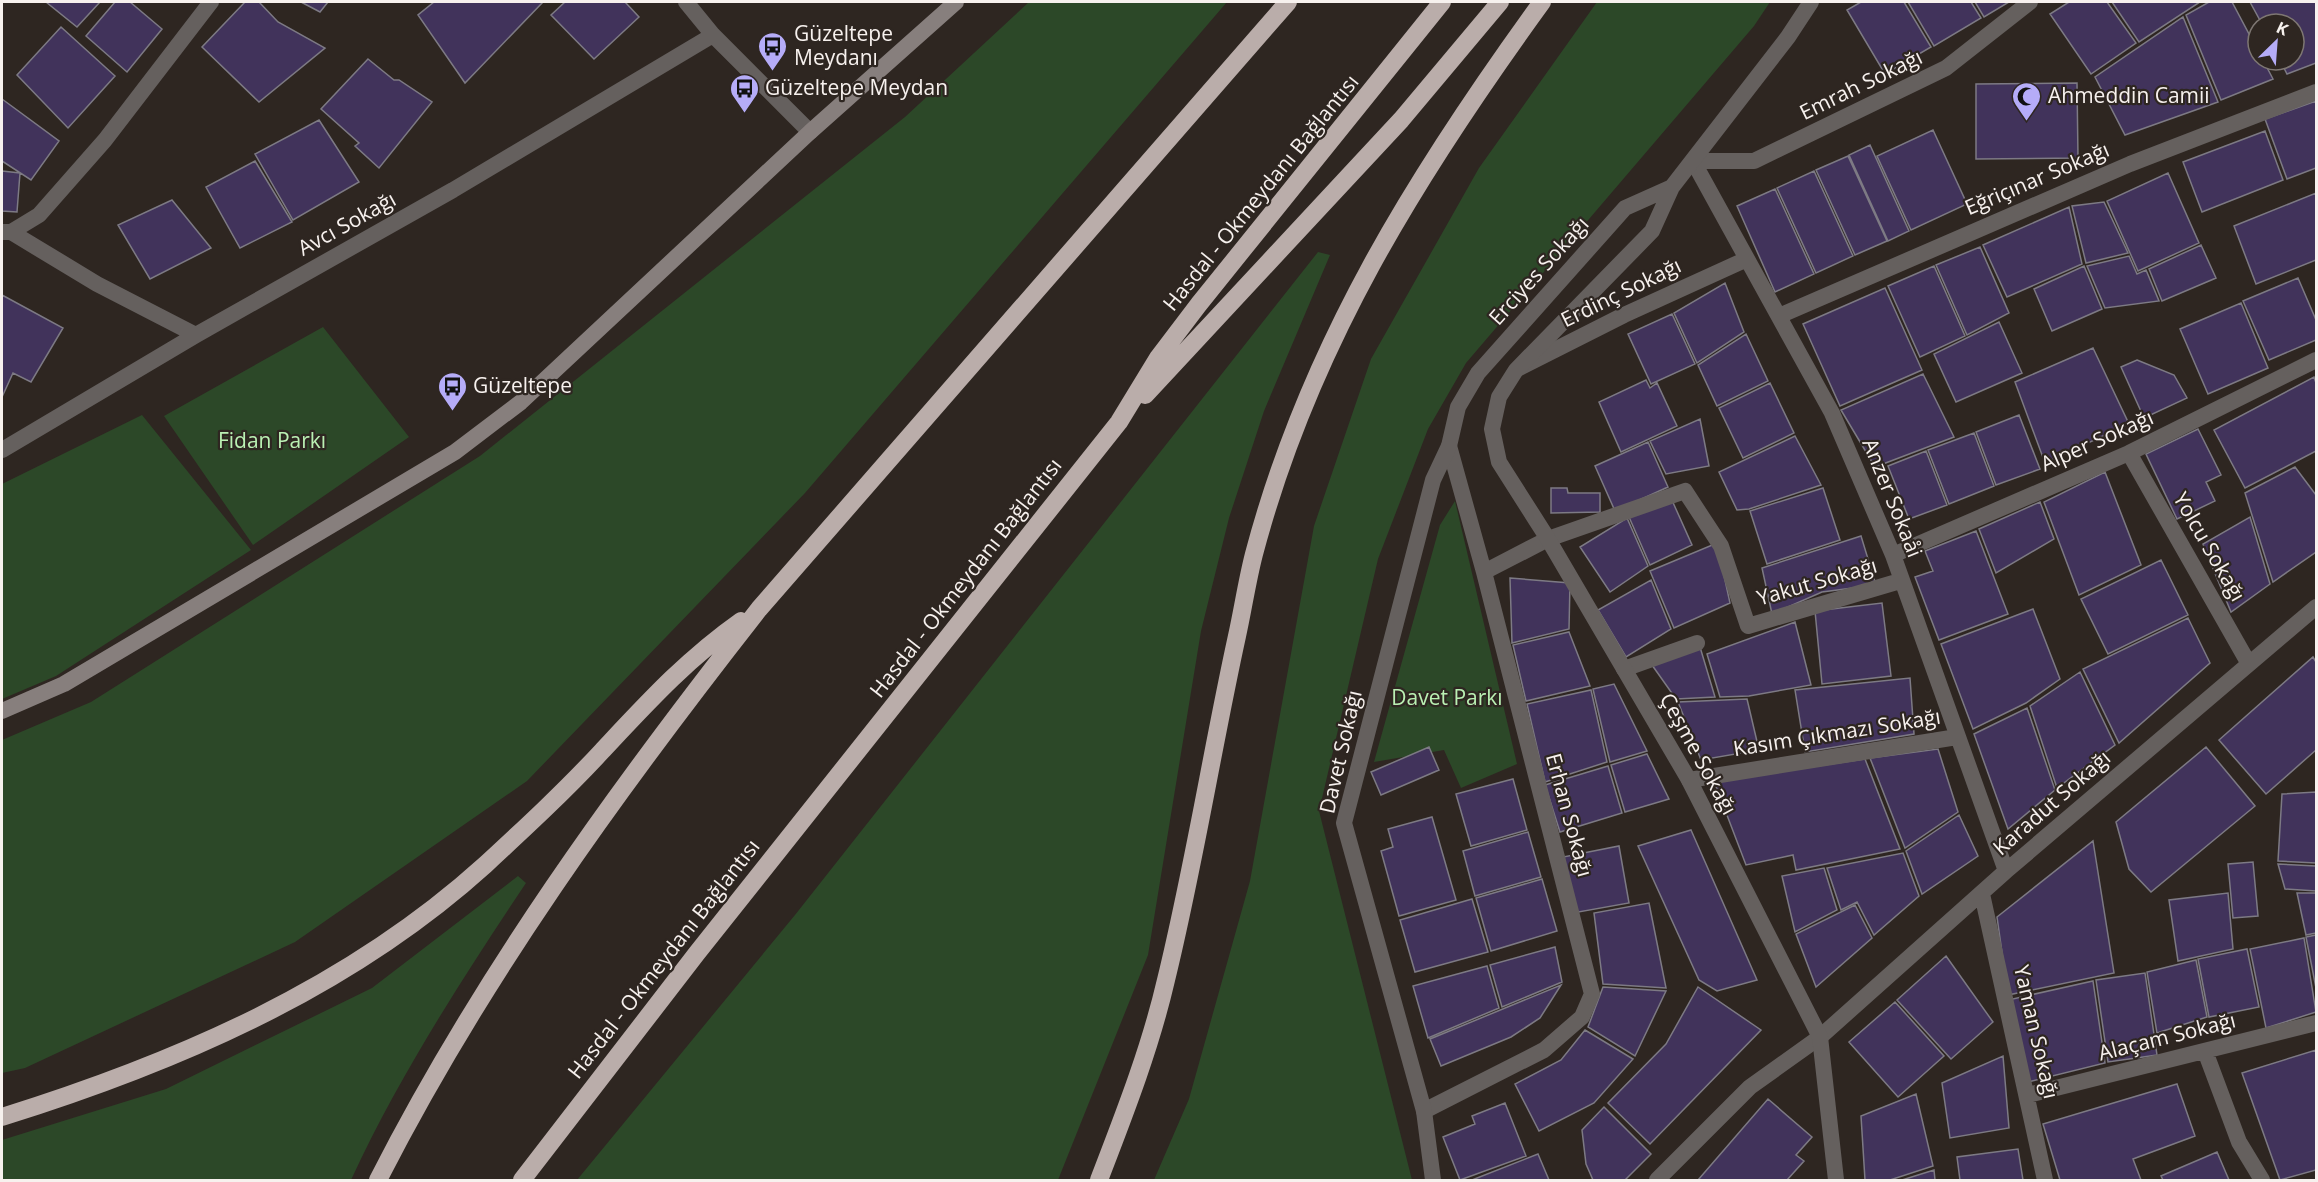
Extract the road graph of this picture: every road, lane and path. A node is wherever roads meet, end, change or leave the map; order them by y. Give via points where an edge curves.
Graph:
1 (211, 2) edge
2 (686, 2) edge
3 (956, 2) edge
4 (1288, 2) edge
5 (1442, 2) edge
6 (1500, 2) edge
7 (1542, 2) edge
8 (1811, 2) edge
9 (2030, 2) edge
10 (713, 34) junction
11 (2316, 92) edge
12 (810, 132) junction
13 (1693, 161) junction
14 (1672, 188) junction
15 (6, 232) edge
16 (1747, 259) junction
17 (1779, 316) junction
18 (196, 335) junction
19 (2316, 360) edge
20 (1516, 370) junction
21 (1458, 406) joint
22 (1119, 422) junction
23 (1449, 446) junction
24 (2, 450) edge
25 (2129, 453) junction
26 (1548, 539) junction
27 (1893, 555) junction
28 (1484, 572) junction
29 (1900, 581) junction
30 (2316, 607) edge
31 (759, 609) junction
32 (1697, 644) dead end
33 (2249, 664) junction
34 (1624, 669) junction
35 (2, 711) edge
36 (1957, 737) junction
37 (1689, 780) junction
38 (2006, 872) junction
39 (1982, 894) junction
40 (2316, 1023) edge
41 (1820, 1037) junction
42 (2205, 1051) junction
43 (2028, 1095) junction
44 (1424, 1111) junction
45 (2, 1117) edge
46 (378, 1180) edge
47 (522, 1180) edge
48 (1099, 1180) edge
49 (1433, 1180) edge
50 (1658, 1180) edge
51 (1836, 1180) edge
52 (2045, 1180) edge
53 (2262, 1180) edge

1 - 15 street via 97,148 39,215
2 - 10 street
3 - 12 main road
4 - 31 highway
5 - 22 highway, Hasdal - Okmeydanı Bağlantısı via 1192,313 1158,358
6 - 22 highway via 1401,120
7 - 48 highway via 1486,79 1390,228 1320,368 1282,463 1253,556 1166,984 1138,1078
8 - 13 street, Erciyes Sokağı
9 - 13 street, Emrah Sokağı via 1946,68 1754,162
10 - 12 street
10 - 18 street, Avcı Sokağı via 453,190
11 - 17 street, Eğriçınar Sokağı via 2130,164
12 - 35 main road via 521,402 455,452 64,684
13 - 14 street, Erciyes Sokağı
13 - 16 street, Anzer Sokaåi
14 - 20 street, Erciyes Sokağı via 1652,231
14 - 21 street, Erciyes Sokağı via 1625,208 1478,373
15 - 18 street
16 - 17 street, Anzer Sokaåi
16 - 20 street, Erdinç Sokağı
17 - 27 street, Anzer Sokaåi via 1832,413
18 - 24 street, Avcı Sokağı
19 - 25 street, Alper Sokağı
20 - 26 street, Çeşme Sokağı via 1499,397 1491,429 1498,462
21 - 23 street, Davet Sokağı
22 - 47 highway, Hasdal - Okmeydanı Bağlantısı via 756,878
23 - 28 street, Erhan Sokağı
23 - 44 street, Davet Sokağı via 1433,480 1344,823
25 - 27 street, Alper Sokağı
25 - 33 street, Yolcu Sokağı
26 - 28 street
26 - 29 street, Yakut Sokağı via 1684,491 1721,546 1748,626
26 - 34 street, Çeşme Sokağı
27 - 29 street, Anzer Sokaåi
28 - 44 street, Erhan Sokağı via 1592,994 1582,1017 1544,1050
29 - 36 street, Anzer Sokaåi
30 - 33 street, Karadut Sokağı
31 - 45 highway via 702,649 558,797 484,866 441,903 368,953 279,1007 183,1053
31 - 46 highway via 684,704 539,907 435,1073
32 - 34 street
33 - 38 street, Karadut Sokağı
34 - 37 street, Çeşme Sokağı
36 - 37 street, Kasım Çıkmazı Sokağı
36 - 38 street, Anzer Sokaåi
37 - 41 street, Çeşme Sokağı
38 - 39 street, Karadut Sokağı
39 - 41 street, Karadut Sokağı
39 - 43 street, Yaman Sokağı
40 - 42 street, Alaçam Sokağı
41 - 50 street, Karadut Sokağı via 1750,1088
41 - 51 street, Çeşme Sokağı
42 - 43 street, Alaçam Sokağı
42 - 53 street via 2239,1142
43 - 52 street, Yaman Sokağı
44 - 49 street, Davet Sokağı

